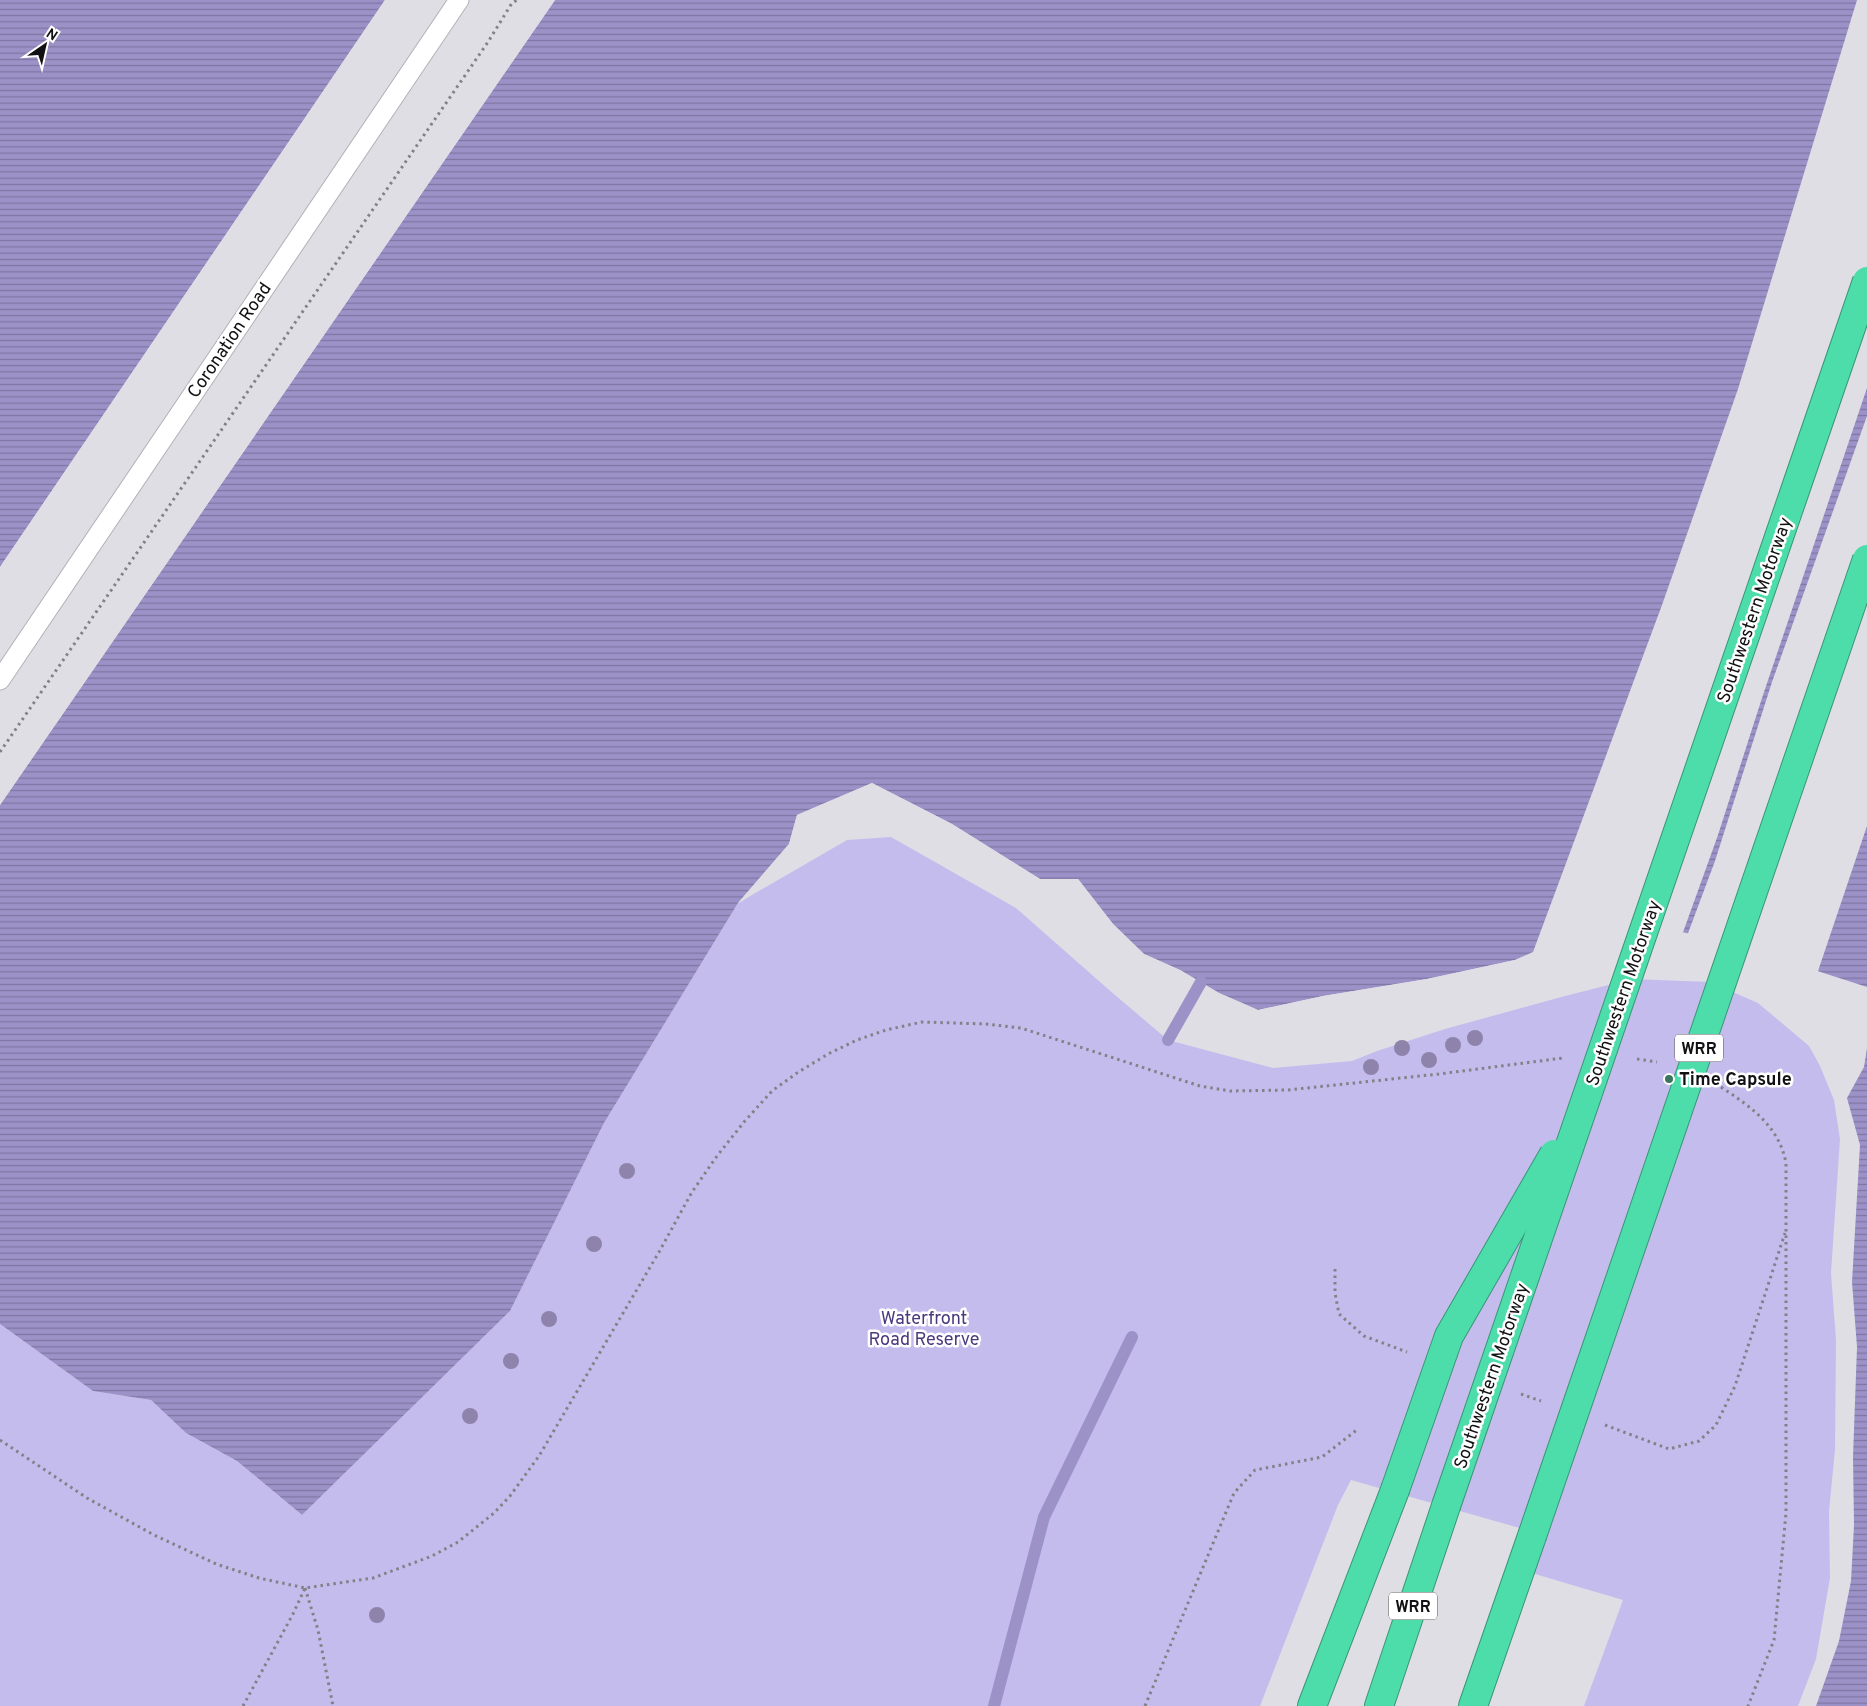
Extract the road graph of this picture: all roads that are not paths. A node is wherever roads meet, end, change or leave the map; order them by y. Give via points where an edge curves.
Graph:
1 (459, 0) edge
2 (1867, 281) edge
3 (1867, 559) edge
4 (0, 680) edge
5 (1586, 1099) junction
6 (1312, 1706) edge
7 (1379, 1706) edge
8 (1474, 1706) edge

1 - 4 lane, Coronation Road
2 - 5 highway, Southwestern Motorway / WRR, bridge
3 - 8 highway, WRR, bridge
5 - 6 highway, bridge via 1449,1336 1395,1490
5 - 7 highway, Southwestern Motorway / WRR, bridge

